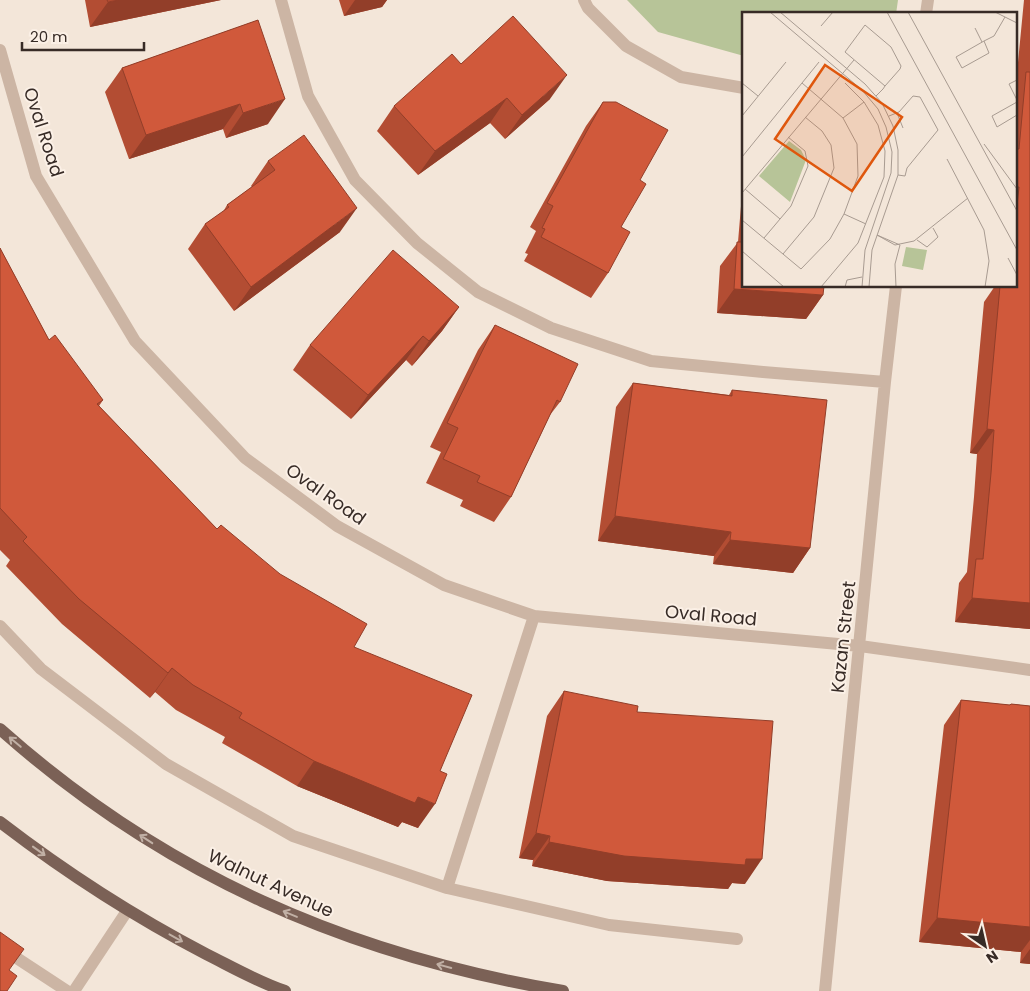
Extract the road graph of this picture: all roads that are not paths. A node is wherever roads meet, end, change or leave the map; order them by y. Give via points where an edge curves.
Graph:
1 (281, 0) edge
2 (584, 0) edge
3 (0, 50) edge
4 (742, 88) edge
5 (896, 288) edge
6 (885, 382) junction
7 (534, 616) junction
8 (0, 626) edge
9 (860, 646) junction
10 (1030, 670) edge
11 (0, 729) edge
12 (0, 822) edge
13 (446, 888) junction
14 (127, 911) junction
15 (737, 939) dead end
16 (0, 947) edge
17 (67, 991) edge
18 (74, 991) edge
19 (286, 991) edge
20 (563, 991) edge
21 (825, 991) edge

1 - 6 street via 308,96 355,180 417,243 478,292 552,328 651,361
2 - 4 street via 626,46 681,77
3 - 7 street, Oval Road via 36,176 135,341 238,451 345,531 444,585
5 - 6 street, Kazan Street
6 - 9 street, Kazan Street
7 - 9 street, Oval Road
7 - 13 street
8 - 13 street via 41,670 166,764 293,836
9 - 10 street, Oval Road
9 - 21 street, Kazan Street
20 -> 11 main road, Walnut Avenue via 491,978 396,953 270,906 190,865 114,818 42,765
12 -> 14 main road
13 - 15 street via 609,925
14 - 18 street
14 -> 19 main road via 272,987
16 - 17 street

